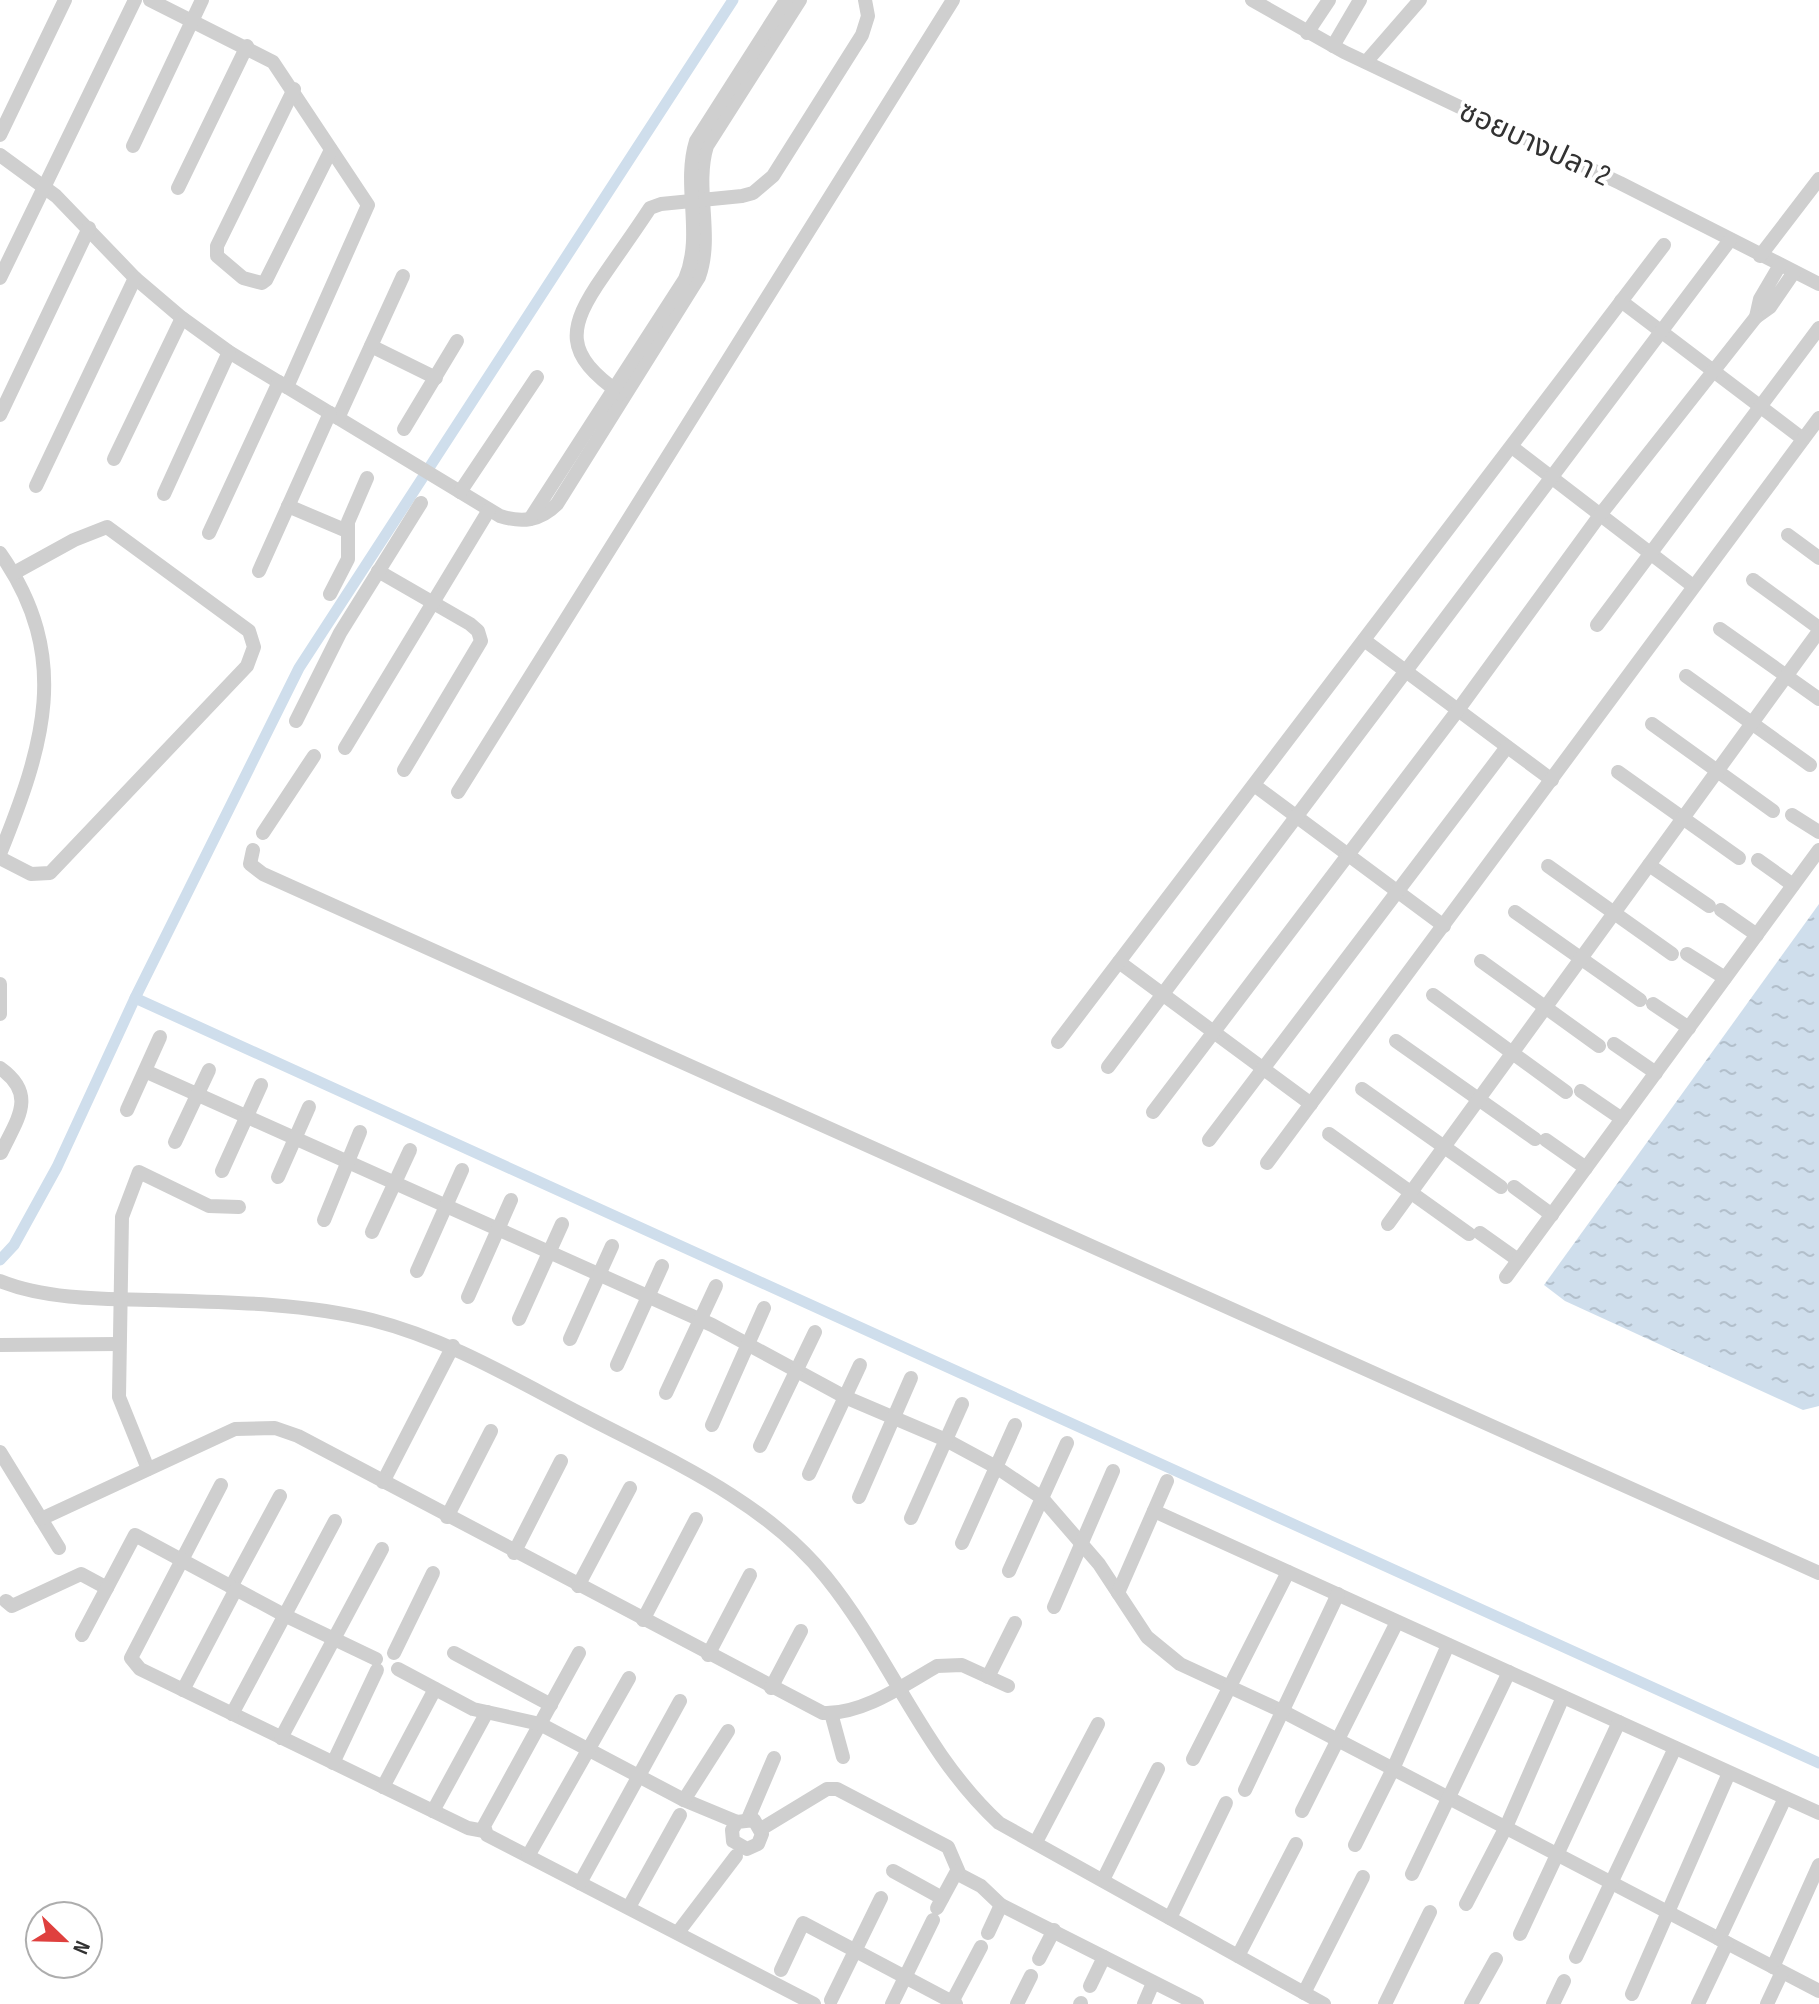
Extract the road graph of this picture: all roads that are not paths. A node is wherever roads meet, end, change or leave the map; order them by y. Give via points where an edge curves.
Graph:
1 (65, 0) edge
2 (135, 0) edge
3 (150, 0) edge
4 (202, 0) edge
5 (786, 0) edge
6 (800, 0) edge
7 (865, 0) edge
8 (953, 0) edge
9 (1252, 0) edge
10 (1329, 0) edge
11 (1360, 0) edge
12 (1420, 0) edge
13 (193, 21) junction
14 (1307, 33) junction
15 (247, 46) junction
16 (1333, 46) junction
17 (1366, 62) junction
18 (294, 89) junction
19 (0, 135) edge
20 (133, 146) dead end
21 (331, 150) junction
22 (0, 155) edge
23 (1819, 179) edge
24 (44, 187) junction
25 (178, 188) dead end
26 (698, 201) junction
27 (89, 228) junction
28 (1730, 240) junction
29 (1664, 245) dead end
30 (1760, 256) junction
31 (1787, 268) junction
32 (403, 276) dead end
33 (0, 278) edge
34 (135, 278) junction
35 (1819, 284) edge
36 (1621, 301) junction
37 (182, 318) junction
38 (1819, 328) edge
39 (1663, 333) junction
40 (457, 341) dead end
41 (371, 346) junction
42 (229, 352) junction
43 (1711, 371) junction
44 (537, 377) dead end
45 (436, 378) junction
46 (283, 385) junction
47 (619, 393) junction
48 (1761, 407) junction
49 (0, 415) edge
50 (334, 416) junction
51 (1819, 418) edge
52 (404, 429) dead end
53 (1803, 439) junction
54 (1512, 447) junction
55 (114, 459) dead end
56 (367, 478) dead end
57 (1553, 479) junction
58 (36, 486) dead end
59 (460, 492) junction
60 (164, 494) dead end
61 (421, 503) dead end
62 (288, 506) junction
63 (489, 510) junction
64 (1600, 515) junction
65 (347, 531) junction
66 (209, 533) dead end
67 (1788, 535) dead end
68 (0, 553) edge
69 (1651, 553) junction
70 (1819, 558) edge
71 (259, 571) dead end
72 (378, 571) junction
73 (14, 573) junction
74 (1753, 580) dead end
75 (1693, 586) junction
76 (330, 594) dead end
77 (433, 603) junction
78 (1597, 625) dead end
79 (1720, 629) dead end
80 (1819, 630) edge
81 (1364, 640) junction
82 (1407, 672) junction
83 (1686, 676) dead end
84 (1786, 676) junction
85 (1819, 699) edge
86 (1458, 710) junction
87 (296, 721) dead end
88 (1652, 724) dead end
89 (1752, 724) junction
90 (1507, 747) junction
91 (345, 748) dead end
92 (314, 756) dead end
93 (1810, 765) dead end
94 (404, 770) dead end
95 (1717, 771) junction
96 (1618, 772) dead end
97 (1552, 780) junction
98 (1254, 785) junction
99 (458, 792) dead end
100 (1773, 811) dead end
101 (1792, 815) dead end
102 (1297, 817) junction
103 (1683, 818) junction
104 (1819, 832) edge
105 (263, 833) dead end
106 (253, 850) dead end
107 (1819, 850) edge
108 (1348, 855) junction
109 (0, 856) edge
110 (1739, 858) dead end
111 (1758, 860) dead end
112 (1649, 865) junction
113 (1548, 866) dead end
114 (1793, 885) junction
115 (1398, 892) junction
116 (1515, 912) dead end
117 (1614, 913) junction
118 (1444, 926) junction
119 (1757, 935) junction
120 (1580, 959) junction
121 (1481, 961) dead end
122 (1119, 962) junction
123 (1725, 978) junction
124 (0, 984) edge
125 (1163, 995) junction
126 (1433, 995) dead end
127 (1545, 1007) junction
128 (0, 1014) edge
129 (1689, 1028) junction
130 (1214, 1032) junction
131 (160, 1037) dead end
132 (1396, 1041) dead end
133 (1058, 1042) dead end
134 (1512, 1053) junction
135 (1108, 1067) dead end
136 (0, 1068) edge
137 (1263, 1069) junction
138 (209, 1070) dead end
139 (145, 1071) junction
140 (1656, 1073) junction
141 (261, 1085) dead end
142 (1362, 1089) dead end
143 (198, 1095) junction
144 (1478, 1099) junction
145 (1311, 1104) junction
146 (309, 1107) dead end
147 (127, 1110) dead end
148 (1153, 1112) dead end
149 (246, 1118) junction
150 (1622, 1119) junction
151 (360, 1132) dead end
152 (1329, 1134) dead end
153 (1209, 1140) dead end
154 (295, 1141) junction
155 (175, 1142) dead end
156 (1444, 1146) junction
157 (410, 1150) dead end
158 (1, 1153) edge
159 (346, 1163) junction
160 (1267, 1163) dead end
161 (1586, 1168) junction
162 (462, 1170) dead end
163 (222, 1171) dead end
164 (278, 1177) dead end
165 (395, 1185) junction
166 (1410, 1192) junction
167 (511, 1200) dead end
168 (239, 1207) dead end
169 (446, 1208) junction
170 (1552, 1215) junction
171 (324, 1220) dead end
172 (562, 1224) dead end
173 (1388, 1224) dead end
174 (497, 1231) junction
175 (372, 1232) dead end
176 (612, 1246) dead end
177 (549, 1254) junction
178 (1518, 1260) junction
179 (662, 1266) dead end
180 (417, 1271) dead end
181 (599, 1275) junction
182 (1506, 1277) dead end
183 (2, 1282) edge
184 (716, 1286) dead end
185 (468, 1297) dead end
186 (648, 1297) junction
187 (120, 1299) junction
188 (764, 1308) dead end
189 (519, 1319) dead end
190 (701, 1320) junction
191 (815, 1332) dead end
192 (570, 1339) dead end
193 (750, 1343) junction
194 (119, 1344) junction
195 (0, 1345) edge
196 (453, 1346) junction
197 (617, 1365) dead end
198 (860, 1365) dead end
199 (795, 1372) junction
200 (911, 1378) dead end
201 (666, 1393) dead end
202 (845, 1397) junction
203 (962, 1404) dead end
204 (892, 1419) junction
205 (712, 1425) dead end
206 (1015, 1425) dead end
207 (491, 1431) dead end
208 (946, 1440) junction
209 (1067, 1443) dead end
210 (760, 1446) dead end
211 (0, 1452) edge
212 (561, 1461) dead end
213 (996, 1467) junction
214 (148, 1469) junction
215 (1113, 1471) dead end
216 (809, 1474) dead end
217 (1167, 1481) dead end
218 (383, 1482) junction
219 (221, 1485) dead end
220 (630, 1488) dead end
221 (280, 1496) dead end
222 (859, 1497) dead end
223 (1042, 1498) junction
224 (1154, 1511) junction
225 (447, 1517) junction
226 (911, 1518) dead end
227 (41, 1519) junction
228 (696, 1519) dead end
229 (335, 1521) dead end
230 (962, 1543) dead end
231 (1081, 1545) junction
232 (59, 1548) dead end
233 (382, 1549) dead end
234 (514, 1553) junction
235 (181, 1560) junction
236 (1009, 1571) dead end
237 (1288, 1572) junction
238 (433, 1573) dead end
239 (1819, 1573) edge
240 (750, 1575) dead end
241 (578, 1586) junction
242 (107, 1588) junction
243 (233, 1588) junction
244 (1118, 1593) junction
245 (1338, 1594) junction
246 (6, 1601) dead end
247 (1054, 1607) dead end
248 (284, 1615) junction
249 (643, 1620) junction
250 (1397, 1622) junction
251 (1015, 1623) dead end
252 (801, 1631) dead end
253 (82, 1635) dead end
254 (333, 1639) junction
255 (1448, 1645) junction
256 (394, 1653) junction
257 (454, 1653) dead end
258 (579, 1653) dead end
259 (708, 1655) junction
260 (377, 1665) junction
261 (398, 1669) junction
262 (1509, 1672) junction
263 (988, 1677) junction
264 (629, 1678) dead end
265 (1008, 1686) dead end
266 (771, 1688) junction
267 (1230, 1688) junction
268 (435, 1689) junction
269 (897, 1689) junction
270 (183, 1690) junction
271 (1563, 1697) junction
272 (680, 1701) dead end
273 (551, 1705) junction
274 (487, 1712) junction
275 (1284, 1712) junction
276 (831, 1713) junction
277 (232, 1714) junction
278 (1619, 1722) junction
279 (540, 1724) junction
280 (1098, 1724) dead end
281 (728, 1731) dead end
282 (281, 1738) junction
283 (1340, 1741) junction
284 (1675, 1748) junction
285 (592, 1749) junction
286 (843, 1757) dead end
287 (774, 1758) dead end
288 (1193, 1759) dead end
289 (333, 1763) junction
290 (1158, 1769) dead end
291 (1393, 1769) junction
292 (1729, 1773) junction
293 (641, 1776) junction
294 (383, 1787) junction
295 (1245, 1790) dead end
296 (1785, 1798) junction
297 (1451, 1799) junction
298 (1226, 1803) dead end
299 (682, 1808) junction
300 (433, 1811) junction
301 (1302, 1811) dead end
302 (1819, 1813) edge
303 (742, 1820) junction
304 (1506, 1827) junction
305 (761, 1829) junction
306 (484, 1831) junction
307 (1036, 1842) junction
308 (1296, 1844) dead end
309 (1355, 1845) dead end
310 (1559, 1855) junction
311 (528, 1856) junction
312 (736, 1856) dead end
313 (1819, 1865) edge
314 (893, 1871) dead end
315 (957, 1871) junction
316 (1412, 1874) dead end
317 (1363, 1877) dead end
318 (1103, 1880) junction
319 (580, 1883) junction
320 (1613, 1884) junction
321 (881, 1898) dead end
322 (1466, 1904) dead end
323 (1001, 1905) junction
324 (629, 1907) junction
325 (937, 1909) junction
326 (1430, 1912) dead end
327 (1667, 1912) junction
328 (1170, 1918) junction
329 (1054, 1930) junction
330 (679, 1931) junction
331 (1520, 1934) dead end
332 (1723, 1941) junction
333 (853, 1952) junction
334 (1238, 1956) junction
335 (1104, 1957) junction
336 (1576, 1957) dead end
337 (1039, 1959) dead end
338 (1496, 1959) dead end
339 (781, 1970) dead end
340 (1778, 1970) junction
341 (1031, 1976) dead end
342 (904, 1978) junction
343 (1564, 1981) dead end
344 (1153, 1983) junction
345 (1090, 1986) dead end
346 (1819, 1991) edge
347 (1304, 1993) junction
348 (1632, 1994) dead end
349 (831, 2000) dead end
350 (953, 2003) edge
351 (814, 2004) edge
352 (892, 2004) edge
353 (1017, 2004) edge
354 (1144, 2004) edge
355 (1197, 2004) edge
356 (1324, 2004) edge
357 (1385, 2004) edge
358 (1471, 2004) edge
359 (1553, 2004) edge
360 (1698, 2004) edge
361 (1767, 2004) edge

1 - 19 street
2 - 24 street
3 - 13 street
4 - 13 street
5 - 26 street via 696,141 691,165
6 - 26 street via 707,146
7 - 26 street via 868,16 862,35 773,176 753,193
8 - 99 street
9 - 14 street, ซอยบางปลา 2
10 - 14 street
11 - 16 street
12 - 17 street
13 - 15 street
13 - 20 street
14 - 16 street, ซอยบางปลา 2
15 - 18 street via 273,62
15 - 25 street
16 - 17 street, ซอยบางปลา 2
17 - 28 street, ซอยบางปลา 2
18 - 21 street
18 - 21 street via 217,246 217,256 250,282 266,280
21 - 46 street via 368,210
22 - 24 street
23 - 30 street
24 - 27 street
24 - 33 street
26 - 47 street via 705,252 699,277
26 - 47 street via 650,208 577,316 582,356 599,379
27 - 34 street
27 - 49 street
28 - 30 street, ซอยบางปลา 2
28 - 39 street
29 - 36 street
30 - 31 street, ซอยบางปลา 2
31 - 35 street, ซอยบางปลา 2
31 - 43 street via 1775,301
32 - 41 street
34 - 37 street
34 - 58 street
36 - 39 street
36 - 54 street
37 - 42 street
37 - 55 street
38 - 48 street
39 - 43 street
39 - 57 street
40 - 45 street
41 - 45 street
41 - 50 street
42 - 46 street
42 - 60 street
43 - 48 street
43 - 64 street
44 - 59 street
45 - 52 street
46 - 50 street
46 - 66 street
47 - 63 street via 530,520
48 - 53 street
48 - 69 street
50 - 59 street
50 - 62 street
51 - 53 street
53 - 75 street
54 - 57 street
54 - 81 street
56 - 65 street
57 - 64 street
57 - 82 street
59 - 63 street
61 - 72 street
62 - 65 street
62 - 71 street
63 - 77 street
64 - 69 street
64 - 86 street
65 - 76 street via 348,559
67 - 70 street
68 - 73 street
69 - 75 street
69 - 78 street
72 - 77 street
72 - 87 street
73 - 109 street via 33,620 44,672 43,729
73 - 109 street via 107,527 249,631 254,647 247,666 50,873 31,874
74 - 80 street
75 - 97 street
77 - 91 street
77 - 94 street via 470,624 481,641
79 - 84 street
80 - 84 street
81 - 82 street
81 - 98 street
82 - 86 street
82 - 102 street
83 - 89 street
84 - 85 street
84 - 89 street
86 - 90 street
86 - 108 street
88 - 95 street
89 - 93 street
89 - 95 street
90 - 97 street
90 - 115 street
92 - 105 street
95 - 100 street
95 - 103 street
96 - 103 street
97 - 118 street
98 - 102 street
98 - 122 street
101 - 104 street
102 - 108 street
102 - 125 street
103 - 110 street
103 - 112 street
106 - 239 street via 250,864 263,874
107 - 114 street
108 - 115 street
108 - 130 street
111 - 114 street
112 - 117 street
112 - 119 street
113 - 117 street
114 - 119 street
115 - 118 street
115 - 137 street
116 - 120 street
117 - 120 street
117 - 123 street
118 - 145 street
119 - 123 street
120 - 127 street
120 - 129 street
121 - 127 street
122 - 125 street
122 - 133 street
123 - 129 street
124 - 128 street
125 - 130 street
125 - 135 street
126 - 134 street
127 - 134 street
127 - 140 street
129 - 140 street
130 - 137 street
130 - 148 street
131 - 139 street
132 - 144 street
134 - 144 street
134 - 150 street
136 - 158 street via 21,1087 23,1098
137 - 145 street
137 - 153 street
138 - 143 street
139 - 143 street
139 - 147 street
140 - 150 street
141 - 149 street
142 - 156 street
143 - 149 street
143 - 155 street
144 - 156 street
144 - 161 street
145 - 160 street
146 - 154 street
149 - 154 street
149 - 163 street
150 - 161 street
151 - 159 street
152 - 166 street
154 - 159 street
154 - 164 street
156 - 166 street
156 - 170 street
157 - 165 street
159 - 165 street
159 - 171 street
161 - 170 street
162 - 169 street
165 - 169 street
165 - 175 street
166 - 173 street
166 - 178 street
167 - 174 street
168 - 187 street via 209,1206 139,1172 122,1217
169 - 174 street
169 - 180 street
170 - 178 street
172 - 177 street
174 - 177 street
174 - 185 street
176 - 181 street
177 - 181 street
177 - 189 street
178 - 182 street
179 - 186 street
181 - 186 street
181 - 192 street
183 - 187 street
184 - 190 street
186 - 190 street
186 - 197 street
187 - 194 street
187 - 196 street via 329,1310
188 - 193 street
190 - 193 street
190 - 201 street
191 - 199 street
193 - 199 street
193 - 205 street
194 - 195 street
194 - 214 street via 119,1397
196 - 218 street
196 - 269 street via 706,1480 776,1527 825,1576 868,1636
198 - 202 street
199 - 202 street
199 - 210 street
200 - 204 street
202 - 204 street
202 - 216 street
203 - 208 street
204 - 208 street
204 - 222 street
206 - 213 street
207 - 225 street
208 - 213 street
208 - 226 street
209 - 223 street
211 - 227 street
212 - 234 street
213 - 223 street
213 - 230 street
214 - 218 street via 235,1429 275,1428
214 - 227 street
215 - 231 street
217 - 224 street
218 - 225 street
219 - 235 street
220 - 241 street
221 - 243 street
223 - 231 street
223 - 236 street
224 - 237 street
224 - 244 street
225 - 234 street
227 - 232 street
228 - 249 street
229 - 248 street
231 - 244 street
231 - 247 street
233 - 254 street
234 - 241 street
235 - 242 street via 135,1535
235 - 243 street
235 - 270 street via 131,1658 140,1669
237 - 245 street
237 - 267 street
238 - 256 street
240 - 259 street
241 - 249 street
242 - 246 street via 81,1574 12,1606
242 - 253 street
243 - 248 street
243 - 270 street
244 - 267 street via 1156,1645 1180,1664
245 - 250 street
245 - 275 street
248 - 254 street
248 - 277 street
249 - 259 street
250 - 255 street
250 - 283 street
251 - 263 street
252 - 266 street
254 - 260 street
254 - 282 street
255 - 262 street
255 - 291 street
256 - 260 street via 386,1651
256 - 261 street
257 - 273 street
258 - 273 street
259 - 266 street
260 - 261 street via 384,1675
260 - 289 street
261 - 268 street
262 - 271 street
262 - 297 street
263 - 265 street
263 - 269 street via 951,1663
264 - 285 street
266 - 276 street
267 - 275 street
267 - 288 street
268 - 274 street
268 - 294 street
269 - 276 street
269 - 307 street via 935,1752 976,1802 999,1823
270 - 277 street
271 - 278 street
271 - 304 street
272 - 293 street
273 - 279 street
274 - 279 street
274 - 300 street
275 - 283 street
275 - 295 street
276 - 286 street
277 - 282 street
278 - 284 street
278 - 310 street
279 - 285 street
279 - 306 street
280 - 307 street
281 - 299 street
282 - 289 street
283 - 291 street
283 - 301 street
284 - 292 street
284 - 320 street
285 - 293 street
285 - 311 street
287 - 303 street
289 - 294 street
290 - 318 street
291 - 297 street
291 - 309 street
292 - 296 street
292 - 327 street
293 - 299 street
293 - 319 street
294 - 300 street
296 - 302 street
296 - 332 street
297 - 304 street
297 - 316 street
298 - 328 street
299 - 303 street
299 - 324 street
300 - 306 street
303 - 305 street
303 - 305 street via 730,1836 739,1847 758,1844
304 - 310 street
304 - 322 street
305 - 315 street via 827,1789 856,1797 948,1847
306 - 311 street
307 - 318 street
308 - 334 street
310 - 320 street
310 - 331 street
311 - 319 street
312 - 330 street
313 - 340 street
314 - 325 street
315 - 323 street
315 - 325 street
317 - 347 street
318 - 328 street
319 - 324 street
320 - 327 street
320 - 336 street
321 - 333 street
323 - 329 street
323 - 350 street
324 - 330 street
325 - 342 street
326 - 357 street
327 - 332 street
327 - 348 street
328 - 334 street
329 - 335 street
329 - 337 street
330 - 351 street
332 - 340 street
332 - 360 street
333 - 339 street via 803,1923
333 - 342 street
333 - 349 street
334 - 347 street
335 - 344 street
335 - 345 street
338 - 358 street
340 - 346 street
340 - 361 street
341 - 353 street
342 - 350 street
342 - 352 street
343 - 359 street
344 - 354 street
344 - 355 street
347 - 356 street

